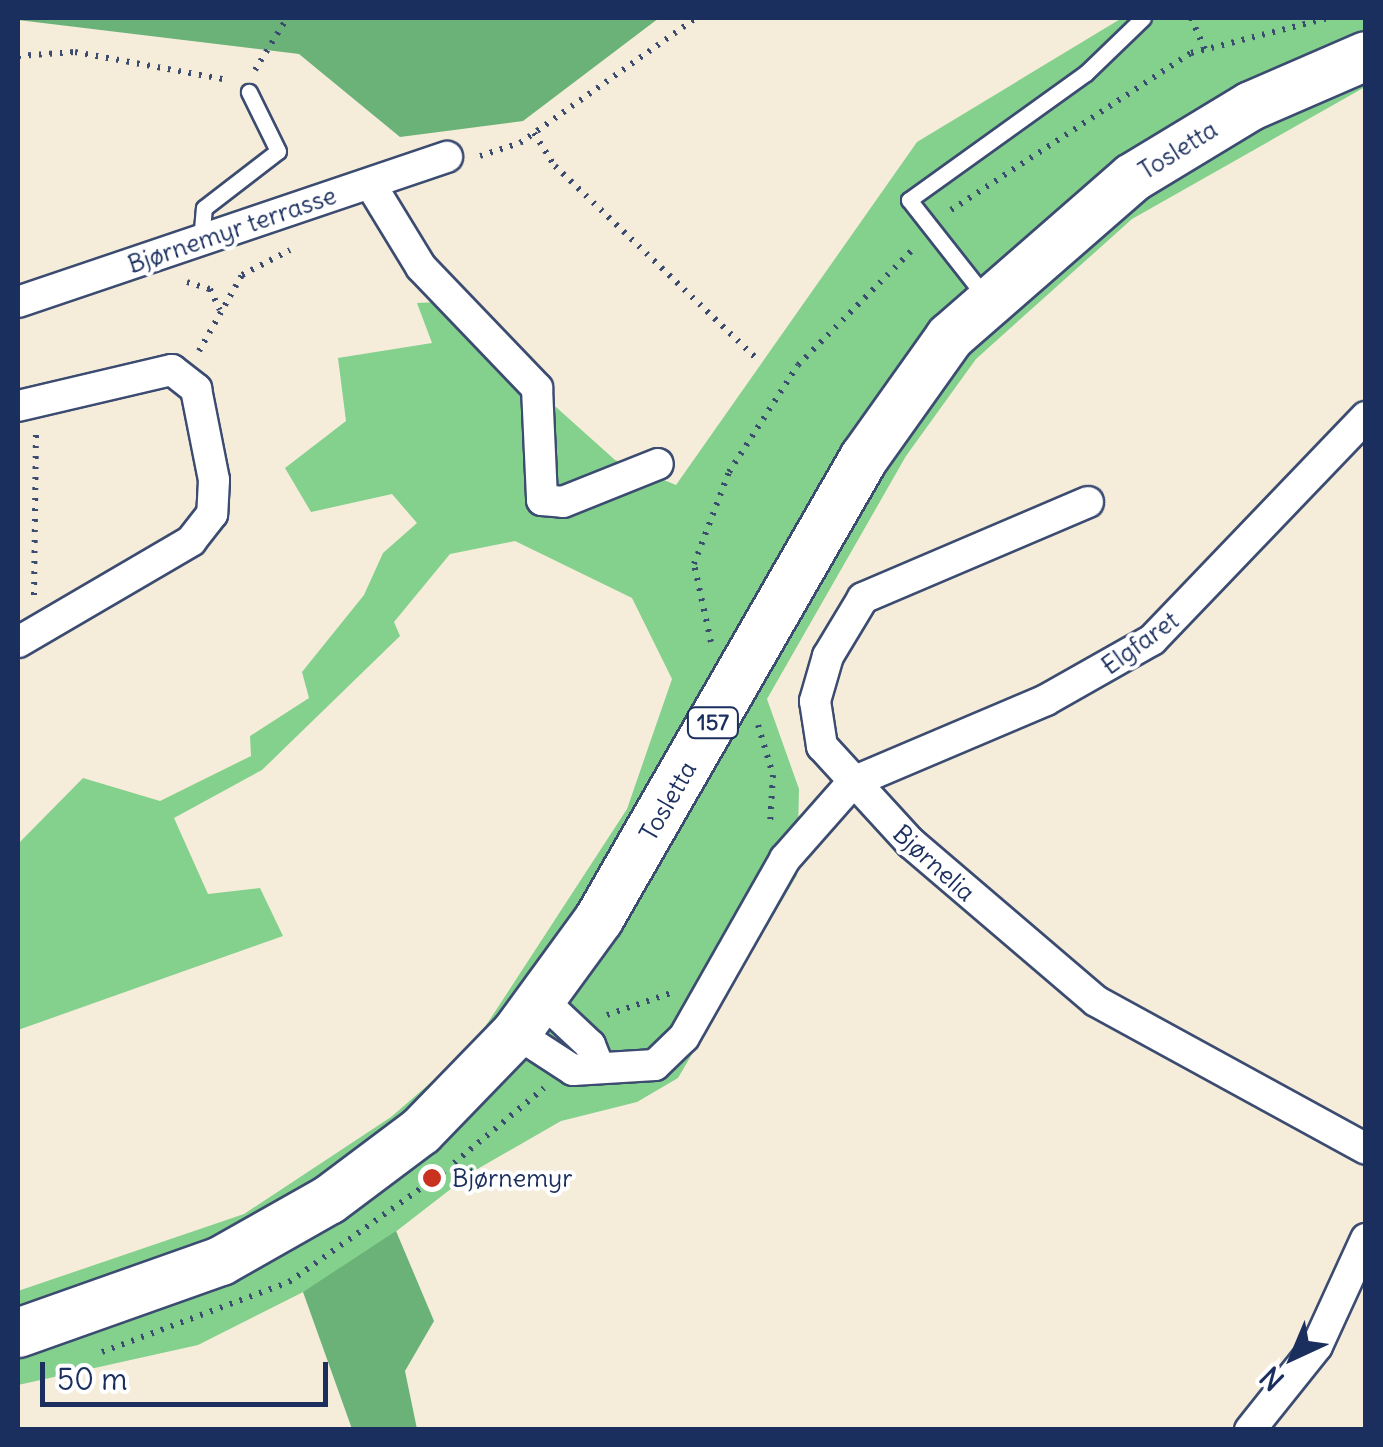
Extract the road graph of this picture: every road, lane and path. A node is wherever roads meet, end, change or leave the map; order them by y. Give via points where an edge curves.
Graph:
1 (286, 18) edge
2 (696, 18) edge
3 (1143, 18) edge
4 (1191, 18) edge
5 (1328, 18) edge
6 (1205, 48) junction
7 (18, 56) edge
8 (1366, 56) edge
9 (249, 92) junction
10 (534, 134) junction
11 (447, 158) joint
12 (370, 185) junction
13 (931, 229) junction
14 (201, 241) junction
15 (303, 246) dead end
16 (986, 299) junction
17 (18, 302) edge
18 (756, 359) dead end
19 (185, 376) junction
20 (25, 404) edge
21 (1366, 417) edge
22 (658, 464) dead end
23 (1088, 502) dead end
24 (26, 637) edge
25 (717, 652) dead end
26 (852, 782) junction
27 (529, 1016) junction
28 (599, 1067) junction
29 (1366, 1150) edge
30 (1366, 1239) edge
31 (18, 1333) edge
32 (1250, 1430) edge

1 - 9 path via 262,45
2 - 10 path
3 - 13 lane via 1086,73 909,200
4 - 6 path
5 - 6 path
6 - 13 path
7 - 9 path via 74,52 174,66
8 - 16 main road, Tosletta / 157 via 1177,149
9 - 14 lane via 278,151 204,208
10 - 11 path via 501,152
10 - 18 path via 555,166
11 - 12 street, Bjørnemyr terrasse
12 - 14 street, Bjørnemyr terrasse
12 - 22 street via 421,267 536,388 542,500 563,502
13 - 16 lane
13 - 25 path via 798,365 729,472 693,574
14 - 17 street, Bjørnemyr terrasse
15 - 19 path via 242,275
16 - 27 main road, Tosletta / 157 via 864,458 599,919
19 - 20 street via 144,370
19 - 24 street via 198,395 212,514 191,542
20 - 24 path
21 - 26 street, Elgfaret via 1152,640 1046,700
23 - 26 street, Bjørnelia via 863,598 828,656 815,701 822,746
26 - 28 street via 786,859 671,1052 638,1071
26 - 29 street, Bjørnelia via 1096,1001
27 - 28 street via 590,1044
27 - 28 street via 560,1067
27 - 31 main road, Tosletta / 157 via 421,1131 289,1224 170,1284
30 - 32 street via 1317,1346

